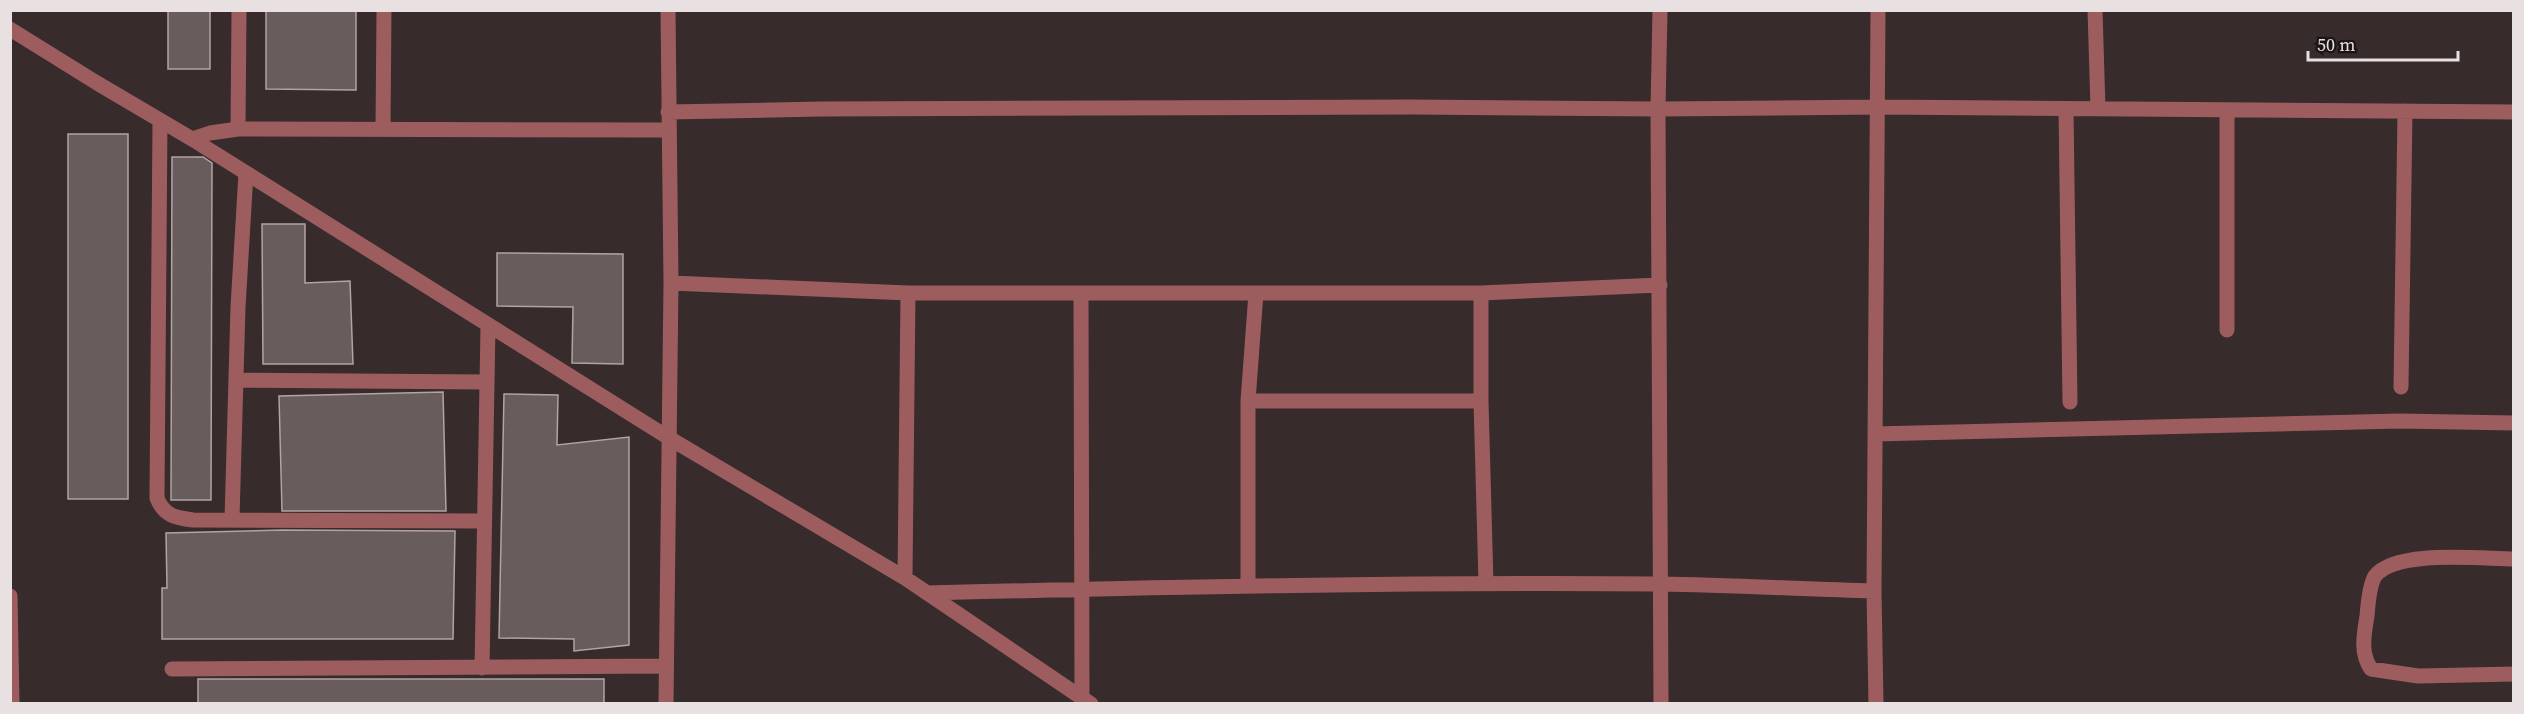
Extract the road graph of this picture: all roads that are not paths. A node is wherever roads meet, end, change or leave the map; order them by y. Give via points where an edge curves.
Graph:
1 (238, 10) edge
2 (384, 10) edge
3 (668, 10) edge
4 (1660, 10) edge
5 (1878, 10) edge
6 (2096, 10) edge
7 (10, 29) edge
8 (1879, 107) junction
9 (1658, 109) junction
10 (2066, 109) junction
11 (2098, 109) junction
12 (2227, 110) junction
13 (2405, 111) junction
14 (668, 112) junction
15 (2514, 112) edge
16 (160, 121) junction
17 (383, 128) junction
18 (238, 129) junction
19 (668, 130) junction
20 (192, 139) junction
21 (246, 173) junction
22 (671, 283) junction
23 (1660, 285) junction
24 (908, 293) junction
25 (1082, 293) junction
26 (1256, 293) junction
27 (1481, 293) junction
28 (488, 326) junction
29 (2227, 330) dead end
30 (236, 380) junction
31 (486, 382) junction
32 (2401, 387) dead end
33 (1248, 401) junction
34 (1481, 401) junction
35 (2070, 402) dead end
36 (2514, 423) edge
37 (1875, 434) junction
38 (669, 438) junction
39 (232, 519) junction
40 (483, 521) junction
41 (2514, 559) edge
42 (905, 579) junction
43 (1486, 584) junction
44 (1661, 584) junction
45 (1248, 585) junction
46 (1082, 589) junction
47 (1874, 591) junction
48 (927, 593) junction
49 (10, 596) edge
50 (666, 666) junction
51 (482, 668) junction
52 (172, 669) dead end
53 (2514, 674) edge
54 (1087, 700) edge
55 (12, 704) edge
56 (666, 704) edge
57 (1661, 704) edge
58 (1876, 704) edge

1 - 18 street
2 - 17 street
3 - 14 street
4 - 9 street
5 - 8 street
6 - 11 street
7 - 16 street
8 - 9 street
8 - 10 street
8 - 37 street
9 - 14 street via 1316,107
9 - 23 street
10 - 11 street
10 - 35 street
11 - 12 street
12 - 13 street
12 - 29 street
13 - 15 street
13 - 32 street
14 - 19 street
16 - 20 street
16 - 39 street via 158,498 161,507 175,518
17 - 18 street
17 - 19 street
18 - 20 street
19 - 22 street
20 - 21 street
21 - 28 street
21 - 30 street
22 - 24 street
22 - 38 street
23 - 27 street
23 - 44 street
24 - 25 street
24 - 42 street
25 - 26 street
25 - 46 street
26 - 27 street
26 - 33 street
27 - 34 street
28 - 31 street
28 - 38 street
30 - 31 street
30 - 39 street
31 - 40 street
33 - 34 street
33 - 45 street
34 - 43 street
36 - 37 street via 2400,421
37 - 47 street
38 - 42 street
38 - 50 street
39 - 40 street
40 - 51 street
41 - 53 street via 2412,559 2388,566 2375,577 2364,633 2364,659 2371,669 2418,676
42 - 48 street
43 - 44 street
43 - 45 street
44 - 47 street
44 - 57 street
45 - 46 street
46 - 48 street
46 - 54 street
47 - 58 street
48 - 54 street
49 - 55 street
50 - 51 street
50 - 56 street
51 - 52 street

